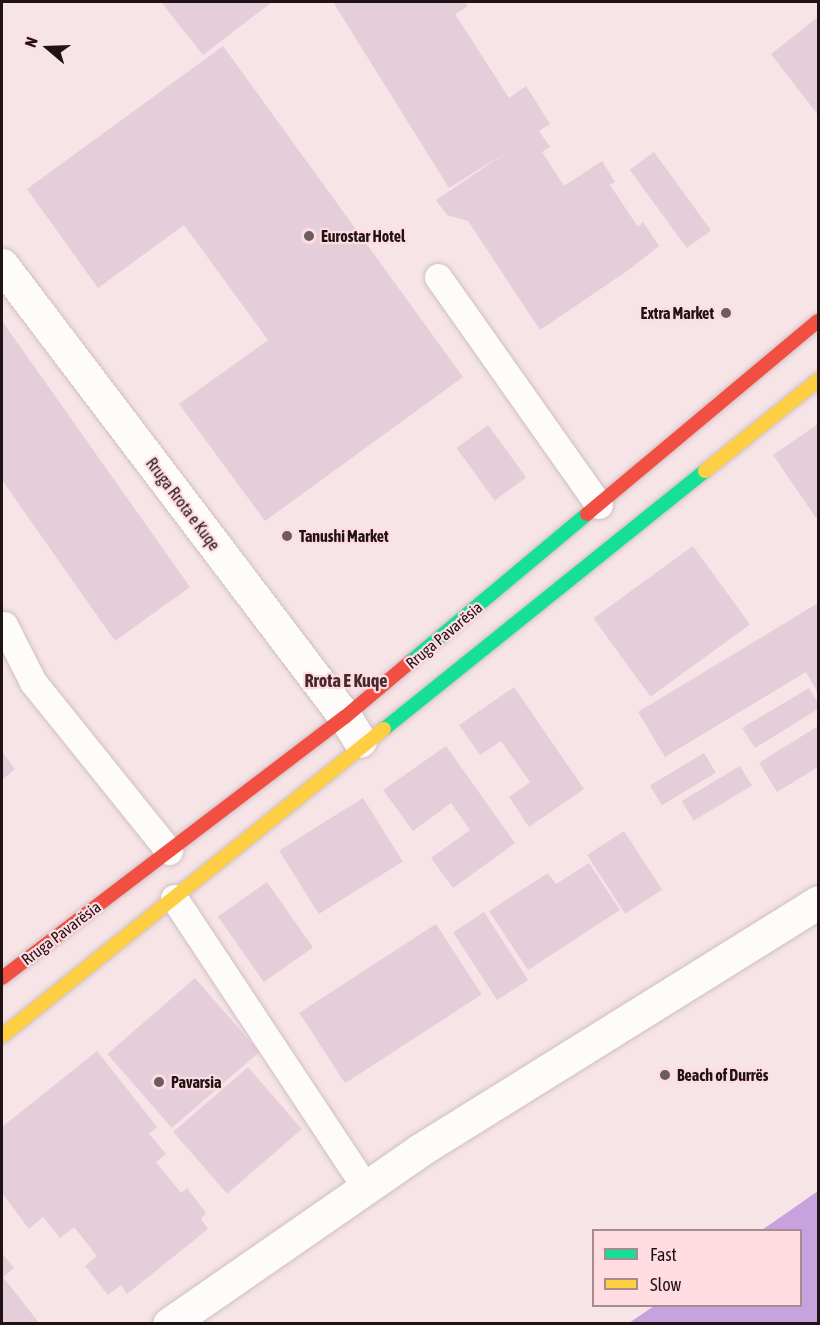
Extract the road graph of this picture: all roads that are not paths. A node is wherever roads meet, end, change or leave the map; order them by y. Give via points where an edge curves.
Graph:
1 (2, 266) edge
2 (438, 277) dead end
3 (819, 321) edge
4 (819, 380) edge
5 (599, 505) junction
6 (4, 625) dead end
7 (345, 717) junction
8 (363, 745) junction
9 (169, 851) junction
10 (174, 898) junction
11 (819, 902) edge
12 (2, 978) edge
13 (2, 1036) edge
14 (365, 1187) junction
15 (169, 1323) edge

1 - 7 street, Rruga Rrota e Kuqe
2 - 5 lane
3 - 5 main road, Rruga Pavarësia
4 - 8 main road, Rruga Pavarësia
5 - 7 main road, Rruga Pavarësia
6 - 9 lane via 33,682
7 - 8 street, Rruga Rrota e Kuqe
7 - 9 main road, Rruga Pavarësia
8 - 10 main road, Rruga Pavarësia
9 - 12 main road, Rruga Pavarësia
10 - 13 main road, Rruga Pavarësia
10 - 14 lane
11 - 14 street
14 - 15 street

